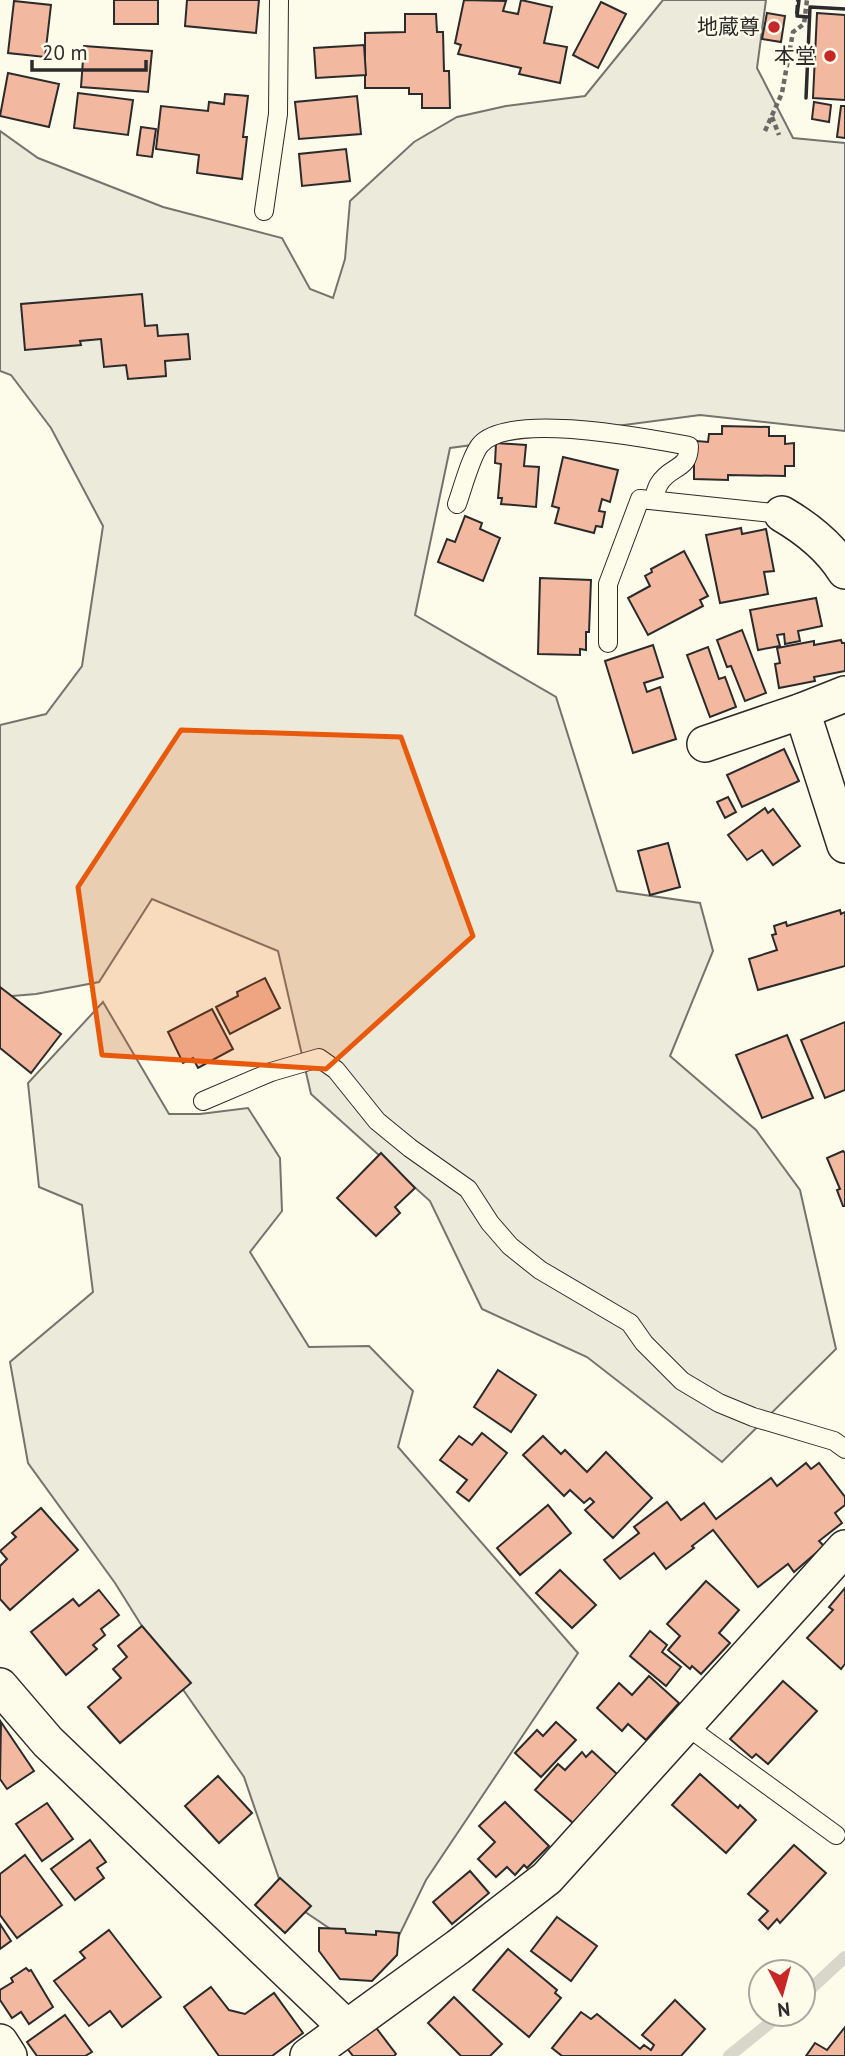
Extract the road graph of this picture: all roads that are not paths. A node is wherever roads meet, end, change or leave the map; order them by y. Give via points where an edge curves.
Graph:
1 (279, 0) edge
2 (264, 211) dead end
3 (653, 500) junction
4 (457, 504) dead end
5 (782, 514) joint
6 (845, 571) edge
7 (608, 643) dead end
8 (845, 694) edge
9 (802, 711) junction
10 (705, 744) dead end
11 (845, 845) edge
12 (203, 1101) dead end
13 (845, 1450) edge
14 (845, 1548) edge
15 (0, 1686) edge
16 (685, 1725) junction
17 (835, 1835) dead end
18 (346, 2027) junction
19 (0, 2042) edge
20 (9, 2056) edge
21 (308, 2056) edge

1 - 2 lane via 278,114
3 - 4 lane via 669,472 685,462 689,446 554,428 491,436 479,446
3 - 5 lane
3 - 7 lane via 640,499 608,584
5 - 6 street via 807,529
8 - 9 street
9 - 10 street
9 - 11 street
12 - 13 lane via 318,1058 336,1070 377,1121 468,1189 510,1246 630,1323 682,1381 719,1403 834,1441
14 - 16 street
15 - 18 street via 48,1742
16 - 17 lane
16 - 18 street via 547,1878
18 - 21 street
19 - 20 street

